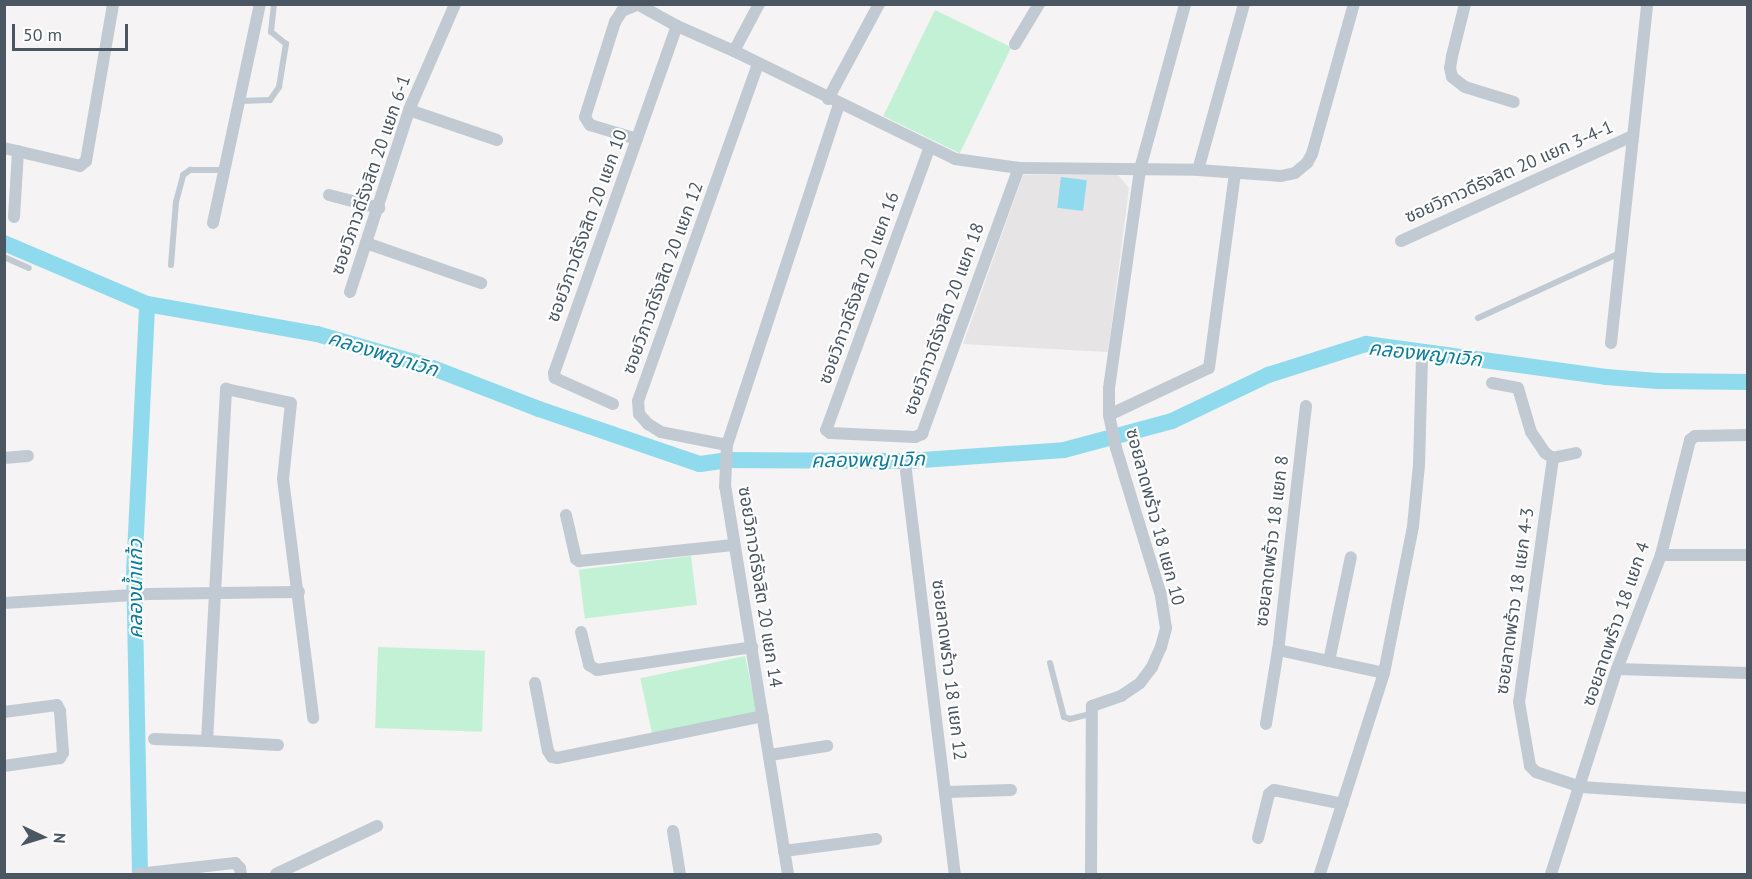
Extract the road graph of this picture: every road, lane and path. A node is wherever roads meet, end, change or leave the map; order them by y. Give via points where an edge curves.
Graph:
1 (113, 4) edge
2 (260, 4) edge
3 (759, 4) edge
4 (879, 4) edge
5 (1039, 4) edge
6 (1185, 4) edge
7 (1244, 4) edge
8 (1354, 4) edge
9 (1465, 4) edge
10 (1647, 4) edge
11 (274, 5) edge
12 (455, 5) edge
13 (639, 5) edge
14 (677, 26) junction
15 (1015, 44) dead end
16 (734, 51) junction
17 (758, 64) junction
18 (240, 101) junction
19 (833, 102) junction
20 (1514, 102) dead end
21 (409, 110) junction
22 (1633, 136) junction
23 (638, 139) junction
24 (497, 140) dead end
25 (4, 148) edge
26 (929, 149) junction
27 (18, 151) junction
28 (1019, 168) junction
29 (1140, 169) junction
30 (225, 170) junction
31 (1198, 171) junction
32 (1234, 173) junction
33 (328, 195) dead end
34 (379, 208) junction
35 (14, 217) dead end
36 (213, 223) dead end
37 (1401, 241) dead end
38 (366, 243) junction
39 (1621, 253) junction
40 (4, 257) edge
41 (171, 265) dead end
42 (29, 268) dead end
43 (481, 283) dead end
44 (350, 292) dead end
45 (1478, 318) dead end
46 (1611, 343) dead end
47 (1422, 358) dead end
48 (1492, 383) dead end
49 (613, 404) dead end
50 (1306, 406) dead end
51 (1110, 415) junction
52 (835, 434) joint
53 (1748, 435) edge
54 (727, 445) junction
55 (1576, 453) dead end
56 (28, 456) dead end
57 (4, 458) edge
58 (1553, 458) junction
59 (906, 471) dead end
60 (566, 515) dead end
61 (733, 545) junction
62 (1661, 555) junction
63 (1748, 555) edge
64 (1351, 557) dead end
65 (215, 591) junction
66 (299, 592) junction
67 (4, 603) edge
68 (581, 632) dead end
69 (752, 647) junction
70 (1278, 650) junction
71 (1329, 661) junction
72 (1050, 663) dead end
73 (1617, 669) junction
74 (1384, 673) junction
75 (1748, 673) edge
76 (535, 683) dead end
77 (4, 712) edge
78 (1090, 714) junction
79 (763, 716) junction
80 (313, 718) dead end
81 (1266, 724) dead end
82 (154, 739) dead end
83 (207, 741) junction
84 (278, 745) dead end
85 (827, 746) dead end
86 (770, 755) junction
87 (4, 766) edge
88 (1581, 787) junction
89 (1011, 790) dead end
90 (946, 792) junction
91 (1748, 798) edge
92 (1343, 804) junction
93 (377, 826) dead end
94 (673, 831) dead end
95 (1258, 838) dead end
96 (876, 839) dead end
97 (784, 851) junction
98 (283, 873) edge
99 (138, 874) edge
100 (241, 874) edge
101 (680, 874) edge
102 (788, 874) edge
103 (955, 874) edge
104 (1091, 874) edge
105 (1320, 874) edge
106 (1551, 874) edge

1 - 27 street via 86,161 80,166
2 - 18 street
3 - 16 street
4 - 19 street, ซอยวิภาวดีรังสิต 20 แยก 14
5 - 15 street
6 - 29 street, ซอยลาดพร้าว 18 แยก 10
7 - 31 street
8 - 32 street via 1307,163 1295,173 1281,176
9 - 20 street via 1452,56 1452,77 1465,87
10 - 22 street, ซอยวิภาวดีรังสิต 20 แยก 3-4-1
11 - 18 lane via 271,32 286,44 279,87 270,100
12 - 21 street, ซอยวิภาวดีรังสิต 20 แยก 6-1
13 - 14 street
13 - 23 street via 622,10 615,22 585,117 590,125
14 - 16 street
14 - 23 street, ซอยวิภาวดีรังสิต 20 แยก 10
16 - 17 street
17 - 19 street
17 - 54 street, ซอยวิภาวดีรังสิต 20 แยก 12 via 638,401 643,420 662,432
18 - 30 street
19 - 26 street
19 - 54 street, ซอยวิภาวดีรังสิต 20 แยก 14
21 - 24 street
21 - 34 street, ซอยวิภาวดีรังสิต 20 แยก 6-1
22 - 37 street, ซอยวิภาวดีรังสิต 20 แยก 3-4-1
22 - 39 street, ซอยวิภาวดีรังสิต 20 แยก 3-4-1
23 - 49 street, ซอยวิภาวดีรังสิต 20 แยก 10 via 553,375
25 - 27 street
26 - 28 street via 955,159
26 - 52 street, ซอยวิภาวดีรังสิต 20 แยก 16 via 826,430
27 - 35 street
28 - 29 street
28 - 52 street, ซอยวิภาวดีรังสิต 20 แยก 18 via 922,434
29 - 31 street
29 - 51 street, ซอยลาดพร้าว 18 แยก 10 via 1109,388
30 - 36 street
30 - 41 lane via 190,170 183,175 176,202
31 - 32 street
32 - 51 street via 1209,368
33 - 34 street
34 - 38 street, ซอยวิภาวดีรังสิต 20 แยก 6-1
38 - 43 street
38 - 44 street, ซอยวิภาวดีรังสิต 20 แยก 6-1
39 - 45 lane
39 - 46 street, ซอยวิภาวดีรังสิต 20 แยก 3-4-1
40 - 42 lane
47 - 74 street via 1413,526
48 - 58 street via 1518,388 1531,432
50 - 70 street, ซอยลาดพร้าว 18 แยก 8
51 - 78 street, ซอยลาดพร้าว 18 แยก 10 via 1116,448 1160,592 1166,628 1152,667 1140,683 1120,696 1094,704
53 - 62 street, ซอยลาดพร้าว 18 แยก 4 via 1695,436 1690,440
54 - 61 street, ซอยวิภาวดีรังสิต 20 แยก 14 via 724,487
55 - 58 street
56 - 57 street
58 - 88 street, ซอยลาดพร้าว 18 แยก 4-3 via 1520,712 1530,766
59 - 90 street, ซอยลาดพร้าว 18 แยก 12
60 - 61 street via 579,561
61 - 69 street, ซอยวิภาวดีรังสิต 20 แยก 14
62 - 63 street
62 - 73 street, ซอยลาดพร้าว 18 แยก 4
64 - 71 street
65 - 66 street
65 - 66 street via 226,389 291,403 283,479
65 - 67 street
65 - 83 street
66 - 80 street
68 - 69 street via 589,665 597,670
69 - 79 street, ซอยวิภาวดีรังสิต 20 แยก 14
70 - 71 street, ซอยลาดพร้าว 18 แยก 8
70 - 81 street
71 - 74 street, ซอยลาดพร้าว 18 แยก 8
72 - 78 lane via 1064,717
73 - 75 street
73 - 88 street, ซอยลาดพร้าว 18 แยก 4
74 - 92 street
76 - 79 street via 548,751 557,758
77 - 87 street via 57,705 63,753 60,758
78 - 104 street
79 - 86 street, ซอยวิภาวดีรังสิต 20 แยก 14
82 - 83 street
83 - 84 street
85 - 86 street
86 - 97 street, ซอยวิภาวดีรังสิต 20 แยก 14
88 - 91 street, ซอยลาดพร้าว 18 แยก 4-3
88 - 106 street, ซอยลาดพร้าว 18 แยก 4
89 - 90 street
90 - 103 street, ซอยลาดพร้าว 18 แยก 12
92 - 95 street via 1274,790 1269,794
92 - 105 street
93 - 98 street
94 - 101 street
96 - 97 street
97 - 102 street, ซอยวิภาวดีรังสิต 20 แยก 14
99 - 100 street via 235,863

